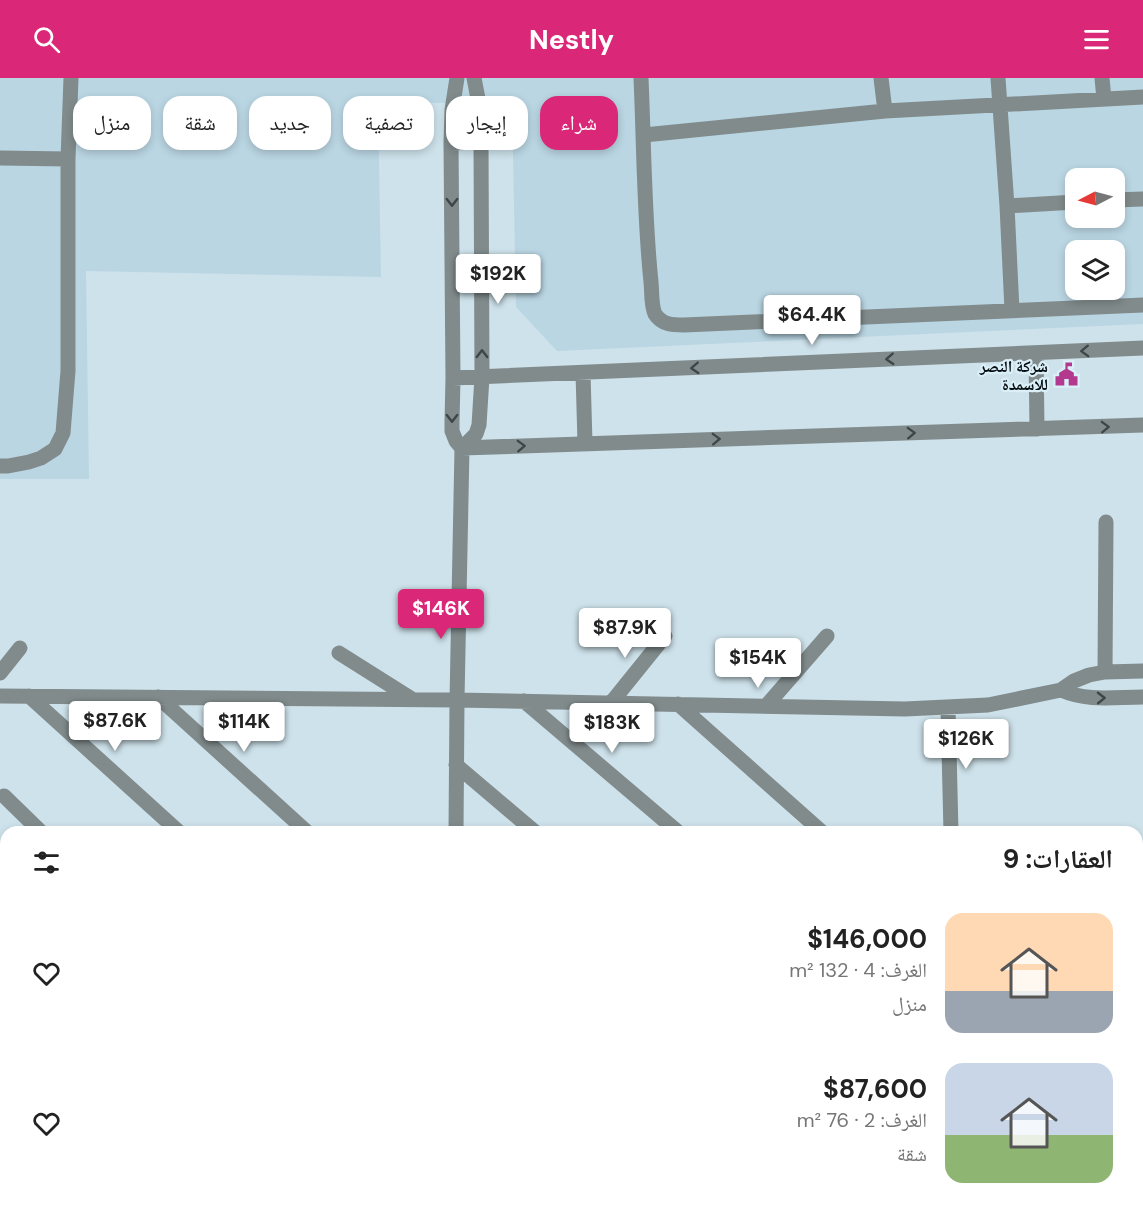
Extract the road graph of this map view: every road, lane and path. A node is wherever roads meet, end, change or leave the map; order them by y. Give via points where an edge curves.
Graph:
1 (71, 78) edge
2 (457, 78) edge
3 (474, 78) edge
4 (641, 78) edge
5 (881, 78) edge
6 (998, 78) edge
7 (1102, 78) edge
8 (454, 96) edge
9 (477, 96) edge
10 (1143, 97) edge
11 (1104, 99) junction
12 (999, 104) junction
13 (885, 111) junction
14 (644, 135) junction
15 (451, 150) edge
16 (481, 150) edge
17 (0, 158) edge
18 (68, 159) junction
19 (1143, 199) edge
20 (1125, 200) edge
21 (1065, 203) edge
22 (1007, 206) junction
23 (1143, 305) edge
24 (1012, 310) junction
25 (1143, 348) edge
26 (1036, 353) junction
27 (583, 373) junction
28 (482, 377) junction
29 (453, 378) junction
30 (1143, 426) edge
31 (1037, 429) junction
32 (585, 443) junction
33 (462, 448) junction
34 (0, 466) edge
35 (1106, 522) dead end
36 (665, 636) dead end
37 (827, 636) dead end
38 (20, 648) dead end
39 (339, 653) dead end
40 (1143, 670) edge
41 (1105, 672) junction
42 (0, 673) edge
43 (1061, 690) junction
44 (0, 696) edge
45 (29, 696) junction
46 (158, 697) junction
47 (1143, 697) edge
48 (413, 699) junction
49 (457, 700) junction
50 (525, 701) junction
51 (611, 703) junction
52 (678, 704) junction
53 (766, 706) junction
54 (948, 708) junction
55 (456, 765) junction
56 (4, 796) dead end
57 (35, 826) edge
58 (172, 826) edge
59 (299, 826) edge
60 (456, 826) edge
61 (528, 826) edge
62 (671, 826) edge
63 (815, 826) edge
64 (951, 826) edge

1 - 18 street
2 - 8 street
3 - 9 street
4 - 14 street
5 - 13 street
6 - 12 street
7 - 11 street
10 - 11 street
11 - 12 street
12 - 13 street
12 - 22 street
13 - 14 street
14 - 24 street via 648,261 654,312 665,323
15 -> 29 street
28 -> 16 street
17 - 18 street
18 - 34 street via 68,371 63,433 55,449 41,458
19 - 20 street
21 - 22 street
22 - 24 street
23 - 24 street
25 -> 26 street
26 -> 27 street
26 - 31 street
27 - 28 street
27 - 32 street
28 - 29 street
28 - 33 street via 479,425
29 -> 33 street via 452,431
31 -> 30 street
32 -> 31 street
33 -> 32 street
33 - 49 street
35 - 41 street
36 - 51 street
37 - 53 street
38 - 42 street
39 - 48 street
40 - 41 street
41 - 43 street via 1074,681
43 -> 47 street via 1086,698
43 - 54 street via 988,705
44 - 45 street
45 - 46 street
45 - 58 street
46 - 48 street
46 - 59 street
48 - 49 street
49 - 50 street
49 - 55 street
50 - 51 street
50 - 62 street
51 - 52 street
52 - 53 street
52 - 63 street
53 - 54 street
54 - 64 street
55 - 60 street
55 - 61 street
56 - 57 street

